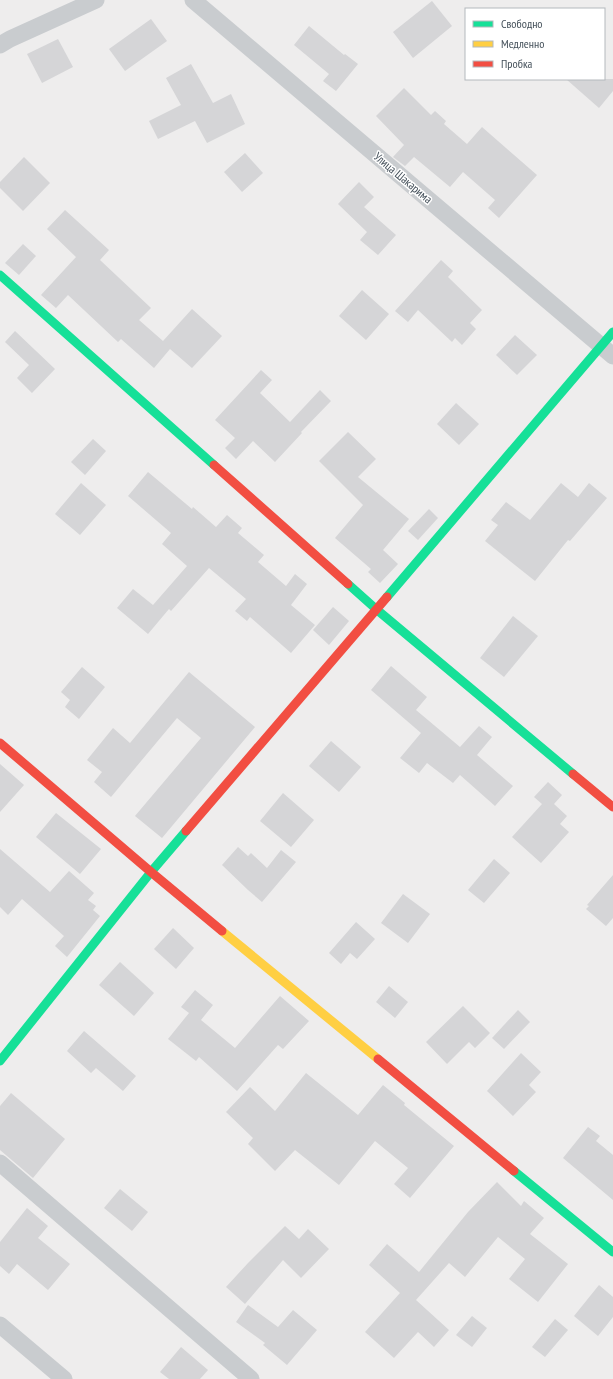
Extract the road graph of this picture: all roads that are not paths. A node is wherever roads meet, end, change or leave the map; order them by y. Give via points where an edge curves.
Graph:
1 (96, 0) edge
2 (193, 0) edge
3 (0, 45) edge
4 (0, 275) edge
5 (613, 332) edge
6 (607, 350) edge
7 (376, 609) junction
8 (0, 743) edge
9 (613, 807) edge
10 (151, 872) junction
11 (0, 1060) edge
12 (0, 1163) edge
13 (613, 1252) edge
14 (0, 1325) edge
15 (64, 1379) edge
16 (252, 1379) edge

1 - 3 street
2 - 6 street, Улица Шакарима
4 - 7 street
5 - 6 street
6 - 7 street
7 - 9 street
7 - 10 street
8 - 10 street
10 - 11 street
10 - 13 street
12 - 16 street
14 - 15 street

